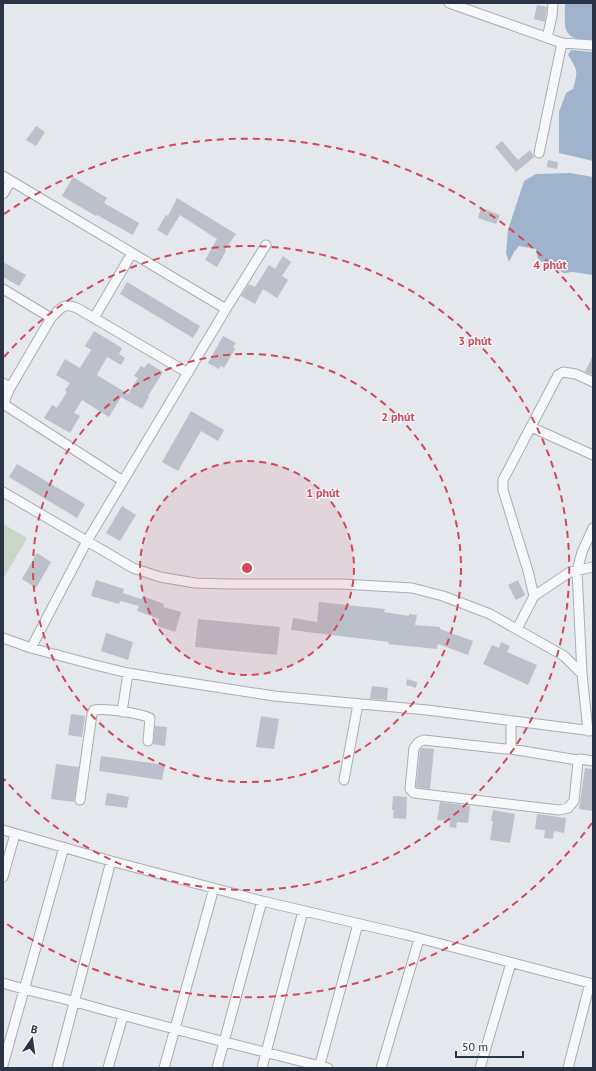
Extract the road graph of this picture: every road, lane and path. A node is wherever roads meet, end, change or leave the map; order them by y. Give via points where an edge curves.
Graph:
1 (449, 3) edge
2 (553, 3) edge
3 (547, 38) junction
4 (562, 43) junction
5 (593, 45) edge
6 (539, 152) dead end
7 (3, 176) edge
8 (12, 181) junction
9 (3, 194) edge
10 (266, 246) dead end
11 (132, 253) junction
12 (3, 289) edge
13 (226, 309) junction
14 (51, 318) junction
15 (94, 318) junction
16 (188, 373) junction
17 (593, 382) edge
18 (7, 385) edge
19 (531, 427) junction
20 (593, 455) edge
21 (123, 481) junction
22 (3, 492) edge
23 (593, 528) edge
24 (87, 541) junction
25 (593, 567) edge
26 (577, 571) junction
27 (534, 596) junction
28 (517, 629) junction
29 (3, 638) edge
30 (31, 648) junction
31 (128, 673) junction
32 (582, 674) junction
33 (358, 704) junction
34 (122, 712) junction
35 (511, 721) junction
36 (590, 731) edge
37 (148, 740) dead end
38 (511, 748) junction
39 (577, 760) junction
40 (593, 761) edge
41 (344, 780) dead end
42 (80, 800) dead end
43 (3, 830) edge
44 (15, 834) junction
45 (64, 848) junction
46 (111, 861) junction
47 (3, 877) edge
48 (214, 888) junction
49 (262, 901) junction
50 (303, 911) junction
51 (358, 924) junction
52 (419, 938) junction
53 (511, 963) junction
54 (3, 983) edge
55 (592, 984) edge
56 (24, 990) junction
57 (74, 1001) junction
58 (123, 1016) junction
59 (175, 1029) junction
60 (224, 1041) junction
61 (266, 1052) junction
62 (3, 1065) edge
63 (322, 1067) edge
64 (57, 1068) edge
65 (108, 1068) edge
66 (164, 1068) edge
67 (217, 1068) edge
68 (262, 1068) edge
69 (381, 1068) edge
70 (480, 1068) edge
71 (568, 1068) edge

1 - 3 street
2 - 3 street
3 - 4 street
4 - 5 street
4 - 6 street
7 - 8 street
8 - 9 street
8 - 11 street
10 - 13 street
11 - 13 street
11 - 15 street
12 - 14 street
13 - 16 street
14 - 15 street via 61,307 69,305
14 - 18 street
15 - 16 street
16 - 21 street
17 - 19 street via 576,374 563,372 558,375
18 - 21 street via 4,404
19 - 20 street
19 - 27 street via 504,480 503,490
21 - 24 street
22 - 24 street
23 - 26 street
24 - 28 street via 133,568 160,577 202,583 342,584 412,588 443,596 490,614
24 - 30 street
25 - 26 street
26 - 27 street via 570,572
26 - 32 street
27 - 28 street
28 - 32 street via 564,656
29 - 30 street
30 - 31 street
31 - 33 street via 274,696
31 - 34 street
32 - 36 street
33 - 35 street
33 - 41 street
34 - 37 street via 150,718
34 - 42 street via 99,709 94,710 92,714
35 - 36 street
35 - 38 street
38 - 39 street
38 - 39 street via 424,740 414,748 410,789 414,793 564,809 574,801
39 - 40 street
43 - 44 street
44 - 45 street
44 - 47 street
45 - 46 street
45 - 56 street
46 - 48 street
46 - 57 street
48 - 49 street
48 - 59 street
49 - 50 street
49 - 60 street
50 - 51 street
50 - 61 street
51 - 52 street
51 - 63 street
52 - 53 street
52 - 69 street
53 - 55 street
53 - 70 street
54 - 56 street
55 - 71 street
56 - 57 street
56 - 62 street
57 - 58 street
57 - 64 street
58 - 59 street
58 - 65 street
59 - 60 street
59 - 66 street
60 - 61 street
60 - 67 street
61 - 63 street
61 - 68 street

